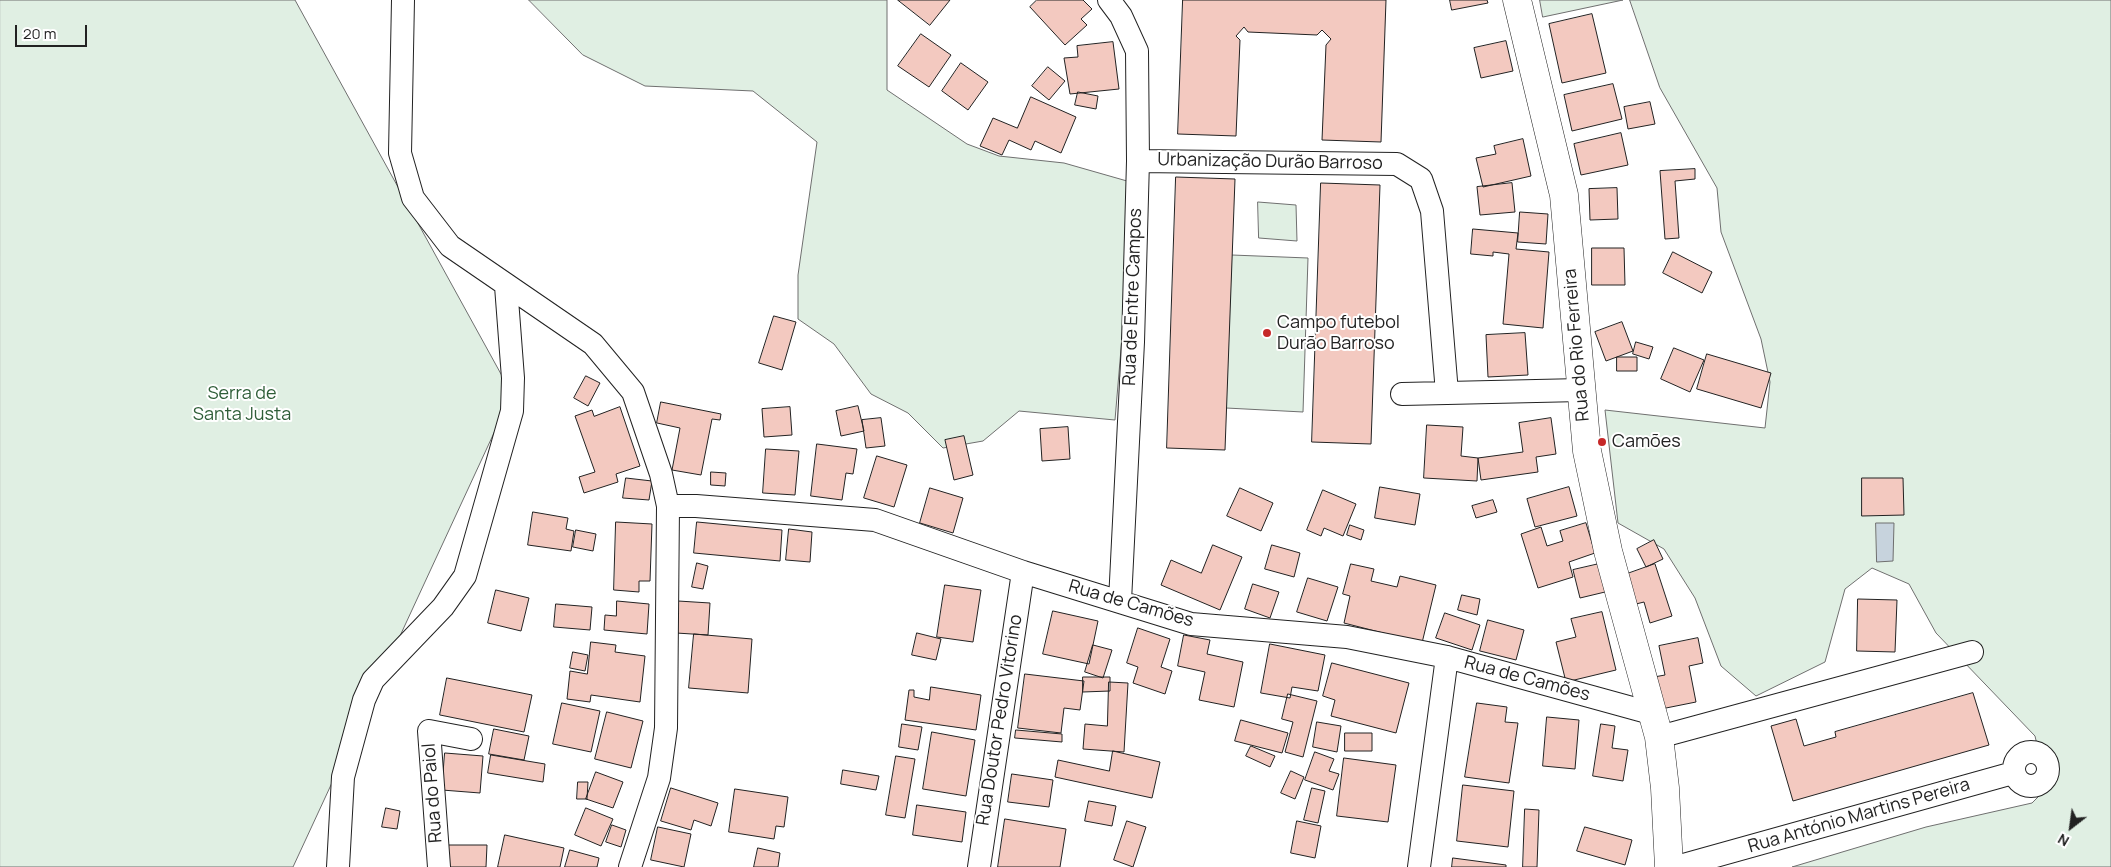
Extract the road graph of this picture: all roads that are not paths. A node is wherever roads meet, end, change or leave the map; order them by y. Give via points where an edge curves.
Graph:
1 (403, 0) edge
2 (1109, 0) edge
3 (1516, 0) edge
4 (1138, 161) junction
5 (506, 286) junction
6 (1581, 390) junction
7 (1448, 393) junction
8 (1402, 394) dead end
9 (668, 506) junction
10 (1023, 572) junction
11 (1120, 602) junction
12 (1972, 652) dead end
13 (1447, 656) junction
14 (1656, 725) junction
15 (471, 739) dead end
16 (2014, 773) dead end
17 (338, 867) edge
18 (439, 867) edge
19 (630, 867) edge
20 (979, 867) edge
21 (1419, 867) edge
22 (1669, 867) edge
23 (1676, 867) edge

1 - 5 street via 400,153 413,198 450,246
2 - 4 street, Rua de Entre Campos via 1121,16 1137,51
3 - 6 street, Rua do Rio Ferreira via 1564,195
4 - 7 street, Urbanização Durão Barroso via 1397,164 1421,179 1432,211
4 - 11 street, Rua de Entre Campos
5 - 9 street via 593,344 633,392 661,474
5 - 17 street via 513,378 512,411 465,576 444,607 373,680 364,700 342,777
6 - 7 street
6 - 14 street, Rua do Rio Ferreira via 1587,451 1608,551
7 - 8 street
9 - 10 street, Rua de Camões via 875,520
9 - 19 street via 666,728 659,778
10 - 11 street, Rua de Camões
10 - 20 street, Rua Doutor Pedro Vitorino
11 - 13 street, Rua de Camões via 1191,624 1347,637
12 - 14 street
13 - 14 street, Rua de Camões
13 - 21 street
14 - 22 street, Rua do Rio Ferreira via 1665,788
15 - 18 street, Rua do Paiol via 428,731
16 - 23 street, Rua António Martins Pereira

